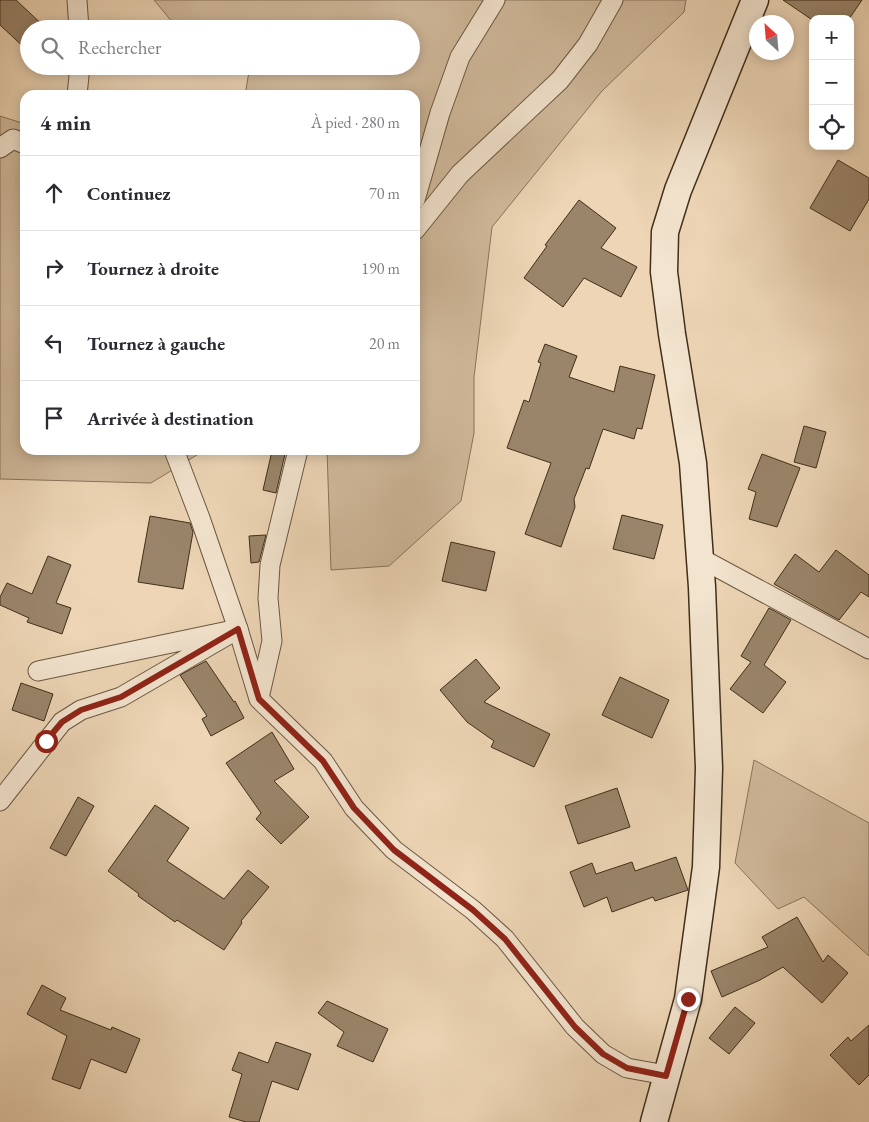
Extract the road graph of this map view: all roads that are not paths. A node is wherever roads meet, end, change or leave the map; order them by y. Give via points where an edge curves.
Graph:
1 (77, 0) edge
2 (495, 0) edge
3 (613, 0) edge
4 (755, 0) edge
5 (78, 20) edge
6 (79, 75) edge
7 (78, 90) edge
8 (20, 142) edge
9 (0, 148) edge
10 (420, 183) edge
11 (420, 224) edge
12 (176, 455) edge
13 (297, 455) edge
14 (700, 558) junction
15 (238, 629) junction
16 (869, 649) edge
17 (38, 671) dead end
18 (259, 699) junction
19 (0, 801) edge
20 (666, 1076) junction
21 (654, 1122) edge

1 - 5 street
2 - 10 street via 460,57
3 - 11 street via 588,44 560,80 460,174
4 - 14 street via 678,190 665,232 664,272 693,463
6 - 7 street
8 - 9 street via 13,139
12 - 15 street
13 - 18 street via 270,565 268,598 272,641
14 - 16 street
14 - 20 street via 709,768 706,867 688,999
15 - 17 street
15 - 18 street
15 - 19 street via 121,697 81,710 62,722
18 - 20 street via 323,761 354,808 394,850 473,910 505,939 575,1027 603,1054 627,1068
20 - 21 street

